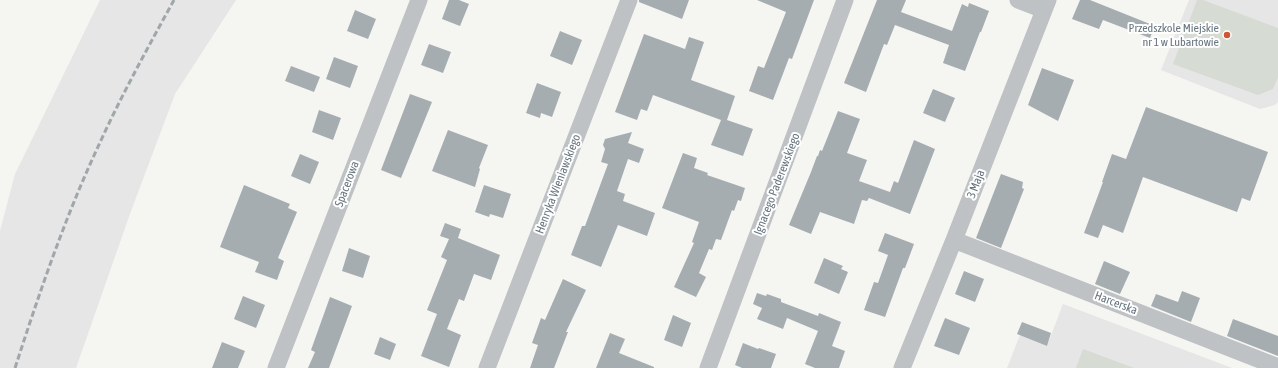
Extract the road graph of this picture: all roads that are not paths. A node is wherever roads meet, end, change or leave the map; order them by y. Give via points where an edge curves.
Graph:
1 (419, 0) edge
2 (629, 0) edge
3 (846, 0) edge
4 (1018, 0) edge
5 (1046, 5) edge
6 (954, 240) junction
7 (1278, 367) edge
8 (276, 368) edge
9 (487, 368) edge
10 (708, 368) edge
11 (902, 368) edge

1 - 8 street, Spacerowa
2 - 9 street, Henryka Wieniawskiego
3 - 10 street, Ignacego Paderewskiego
4 - 5 street
5 - 6 street, 3 Maja
6 - 7 street, Harcerska
6 - 11 street, 3 Maja

